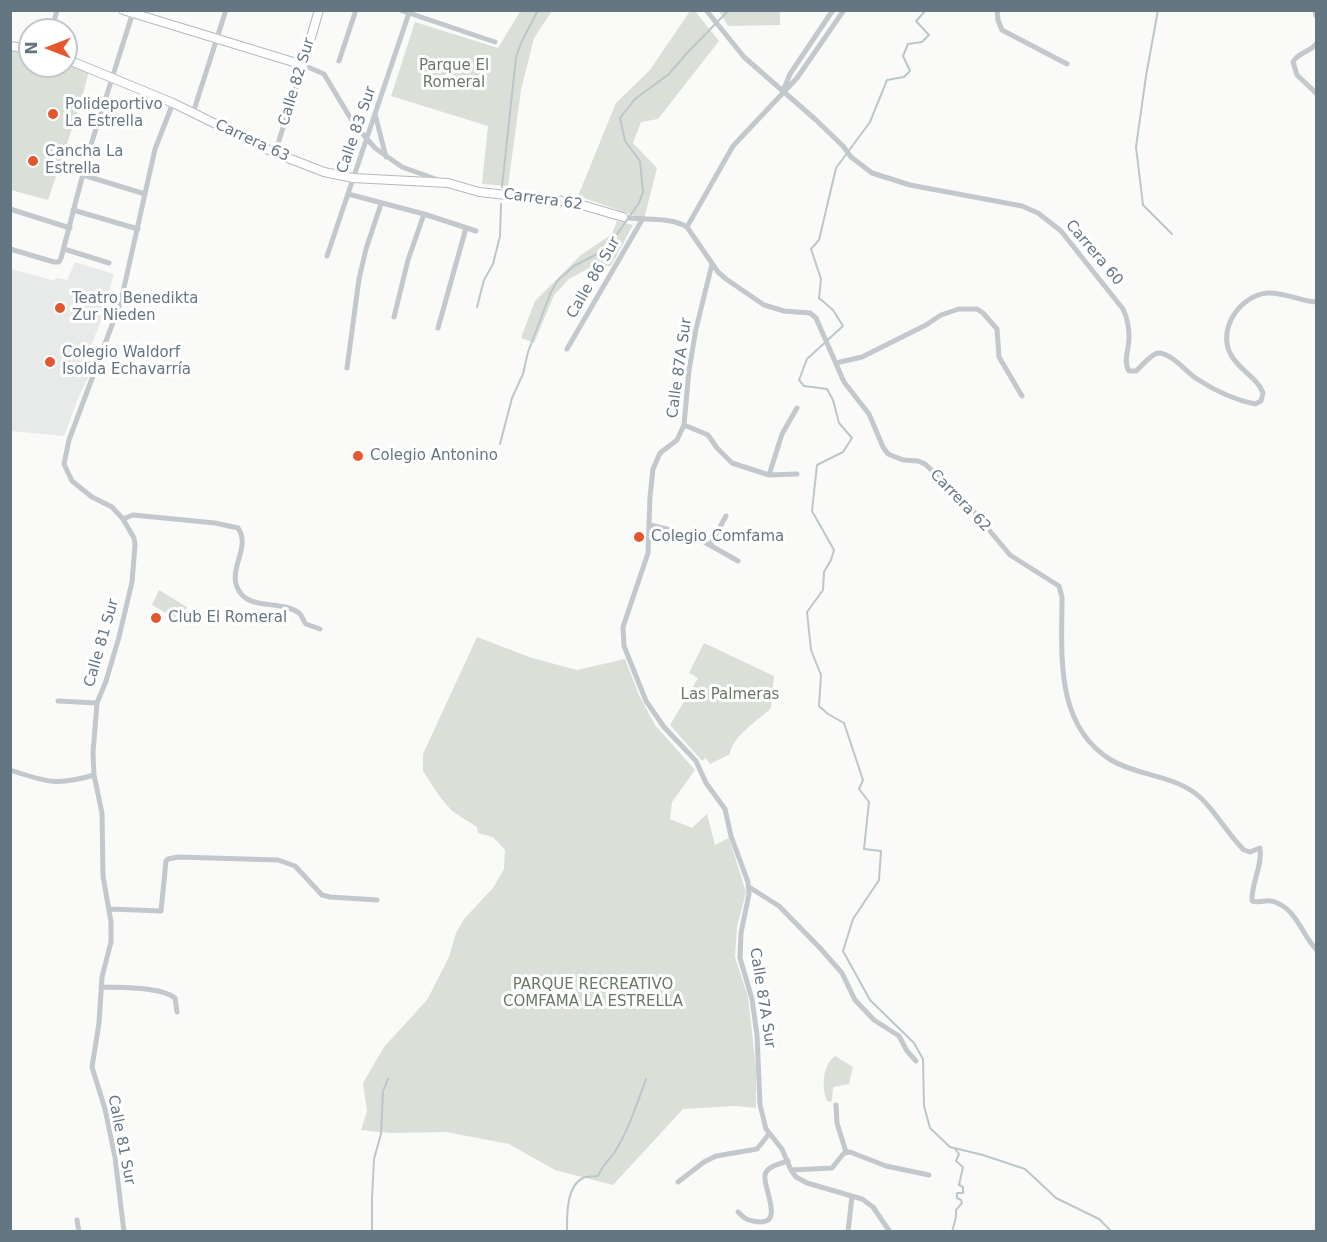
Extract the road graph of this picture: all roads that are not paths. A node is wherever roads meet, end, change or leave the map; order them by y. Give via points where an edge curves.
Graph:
1 (123, 10) edge
2 (226, 10) edge
3 (319, 10) edge
4 (356, 10) edge
5 (400, 10) edge
6 (706, 10) edge
7 (833, 10) edge
8 (844, 10) edge
9 (997, 10) edge
10 (1314, 10) edge
11 (133, 12) edge
12 (409, 12) edge
13 (1317, 16) edge
14 (217, 39) junction
15 (495, 42) dead end
16 (1317, 45) edge
17 (339, 61) dead end
18 (78, 64) edge
19 (1067, 64) dead end
20 (303, 65) junction
21 (112, 77) junction
22 (782, 92) junction
23 (1317, 93) edge
24 (173, 103) junction
25 (193, 113) junction
26 (375, 113) junction
27 (366, 139) junction
28 (65, 146) dead end
29 (89, 151) junction
30 (275, 153) junction
31 (386, 157) junction
32 (83, 175) junction
33 (353, 178) junction
34 (448, 183) junction
35 (145, 194) junction
36 (348, 195) junction
37 (381, 204) junction
38 (10, 209) edge
39 (73, 210) junction
40 (424, 214) junction
41 (623, 217) joint
42 (642, 220) junction
43 (687, 227) junction
44 (70, 228) junction
45 (466, 228) junction
46 (138, 229) junction
47 (476, 231) dead end
48 (10, 249) edge
49 (64, 249) junction
50 (327, 256) dead end
51 (109, 263) dead end
52 (712, 264) junction
53 (1317, 302) edge
54 (394, 317) dead end
55 (438, 328) dead end
56 (567, 349) dead end
57 (836, 363) junction
58 (347, 368) dead end
59 (1022, 396) dead end
60 (797, 408) dead end
61 (684, 425) junction
62 (797, 474) dead end
63 (769, 475) junction
64 (726, 516) dead end
65 (123, 519) junction
66 (650, 525) junction
67 (710, 545) junction
68 (738, 561) dead end
69 (320, 629) dead end
70 (58, 701) dead end
71 (97, 703) junction
72 (10, 770) edge
73 (94, 775) junction
74 (749, 887) junction
75 (377, 900) dead end
76 (110, 909) junction
77 (1317, 949) edge
78 (100, 987) junction
79 (177, 1012) dead end
80 (916, 1061) dead end
81 (836, 1105) dead end
82 (769, 1134) junction
83 (846, 1152) junction
84 (788, 1161) junction
85 (791, 1170) junction
86 (929, 1175) dead end
87 (678, 1182) dead end
88 (852, 1196) junction
89 (738, 1212) dead end
90 (77, 1220) dead end
91 (79, 1232) edge
92 (124, 1232) edge
93 (848, 1232) edge
94 (890, 1232) edge

1 - 11 street, Carrera 62
2 - 14 street
3 - 20 street, Calle 82 Sur
4 - 17 street
5 - 12 street
6 - 22 street, Carrera 60 via 744,57
7 - 22 street
8 - 22 street via 797,78
9 - 19 street via 1002,30
10 - 13 street
11 - 14 street, Carrera 62
11 - 21 street
12 - 15 street
12 - 26 street, Calle 83 Sur
14 - 20 street, Carrera 62
14 - 25 street
16 - 23 street via 1293,62 1297,75
18 - 21 street, Carrera 63
20 - 27 street, Carrera 62 via 324,74
20 - 30 street, Calle 82 Sur
21 - 24 street, Carrera 63
21 - 29 street
22 - 43 street via 733,146
22 - 53 street, Carrera 60 via 864,168 883,178 1022,206 1056,226 1124,309 1129,371 1136,371 1154,354 1161,353 1212,387 1255,404 1261,401 1263,393 1230,353 1226,335 1229,322 1245,304 1261,294
24 - 25 street, Carrera 63
24 - 35 street, Calle 81 Sur via 157,142
25 - 30 street, Carrera 63
26 - 27 street, Calle 83 Sur
26 - 31 street
27 - 31 street, Carrera 62
27 - 33 street, Calle 83 Sur
28 - 29 street
29 - 32 street
30 - 33 street, Carrera 63 via 324,172
31 - 34 street, Carrera 62 via 402,167
32 - 35 street
32 - 39 street
33 - 34 street, Carrera 63
33 - 36 street, Calle 83 Sur
34 - 41 street, Carrera 62 via 494,194 572,202
35 - 46 street, Calle 81 Sur
36 - 37 street
36 - 50 street, Calle 83 Sur
37 - 40 street
37 - 58 street via 359,279
38 - 44 street
39 - 44 street
39 - 46 street
40 - 45 street
40 - 54 street
41 - 42 street, Carrera 62
42 - 43 street, Carrera 62 via 670,221
42 - 56 street, Calle 86 Sur
43 - 52 street, Carrera 62
44 - 49 street
45 - 47 street
45 - 55 street
46 - 65 street, Calle 81 Sur via 121,301 69,440 64,464 72,481 112,507
48 - 49 street via 58,262
49 - 51 street
52 - 57 street, Carrera 62 via 726,279 764,305 810,313 816,318
52 - 61 street, Calle 87A Sur via 694,340
57 - 59 street via 862,357 941,315 977,309 997,329 999,357
57 - 77 street, Carrera 62 via 844,382 869,414 888,454 925,464 969,506 1010,555 1059,586 1063,678 1077,724 1084,734 1111,760 1191,790 1244,850 1260,848 1252,901 1268,900 1283,906
60 - 63 street via 782,434
61 - 63 street via 708,435 732,463
61 - 66 street, Calle 87A Sur via 677,440 656,459
62 - 63 street
64 - 67 street
65 - 69 street via 132,515 238,528 242,547 235,578 243,596 299,613 303,622
65 - 71 street, Calle 81 Sur via 134,538 132,582
66 - 67 street via 684,532
66 - 74 street, Calle 87A Sur via 648,553 623,627 624,646 646,701 696,761 725,809
67 - 68 street
70 - 71 street
71 - 73 street, Calle 81 Sur
72 - 73 street via 56,783
73 - 76 street, Calle 81 Sur via 102,813 103,876
74 - 80 street via 779,906 820,948 842,973 855,1000 874,1020 899,1036
74 - 82 street, Calle 87A Sur via 740,958 755,1017 760,1105
75 - 76 street via 322,895 295,866 279,860 178,857 166,861 161,911
76 - 78 street, Calle 81 Sur via 111,942
78 - 79 street via 171,994
78 - 92 street, Calle 81 Sur via 92,1067 115,1157
81 - 83 street
82 - 84 street, Calle 87A Sur
82 - 87 street via 757,1149 716,1156
83 - 85 street via 832,1167
83 - 86 street
84 - 85 street, Calle 87A Sur
84 - 89 street via 777,1164 764,1178 771,1199 770,1217 758,1222 747,1220
85 - 88 street via 807,1183
88 - 93 street
88 - 94 street via 873,1207
90 - 91 street

